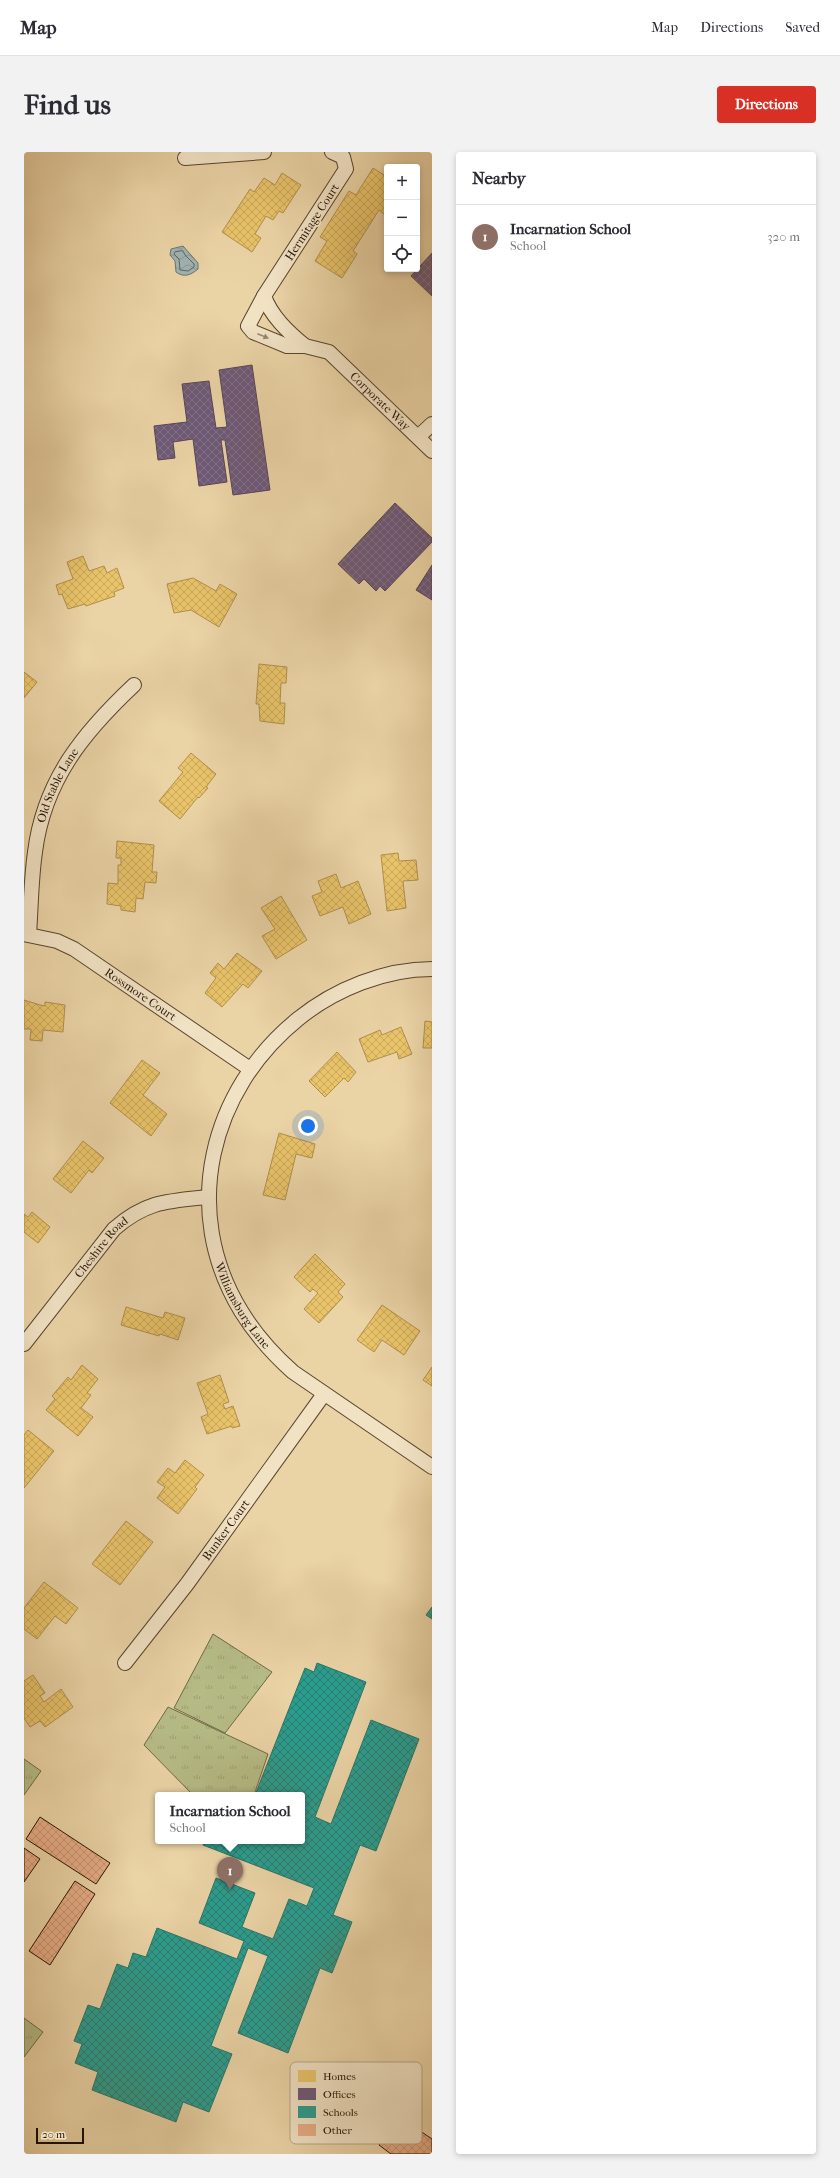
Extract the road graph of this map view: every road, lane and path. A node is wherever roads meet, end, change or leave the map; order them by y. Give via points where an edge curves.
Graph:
1 (264, 152) edge
2 (332, 152) edge
3 (185, 158) dead end
4 (264, 296) junction
5 (305, 346) junction
6 (432, 424) edge
7 (418, 437) junction
8 (432, 451) edge
9 (134, 685) dead end
10 (26, 934) edge
11 (432, 969) edge
12 (250, 1069) junction
13 (208, 1197) junction
14 (24, 1344) edge
15 (324, 1394) junction
16 (432, 1467) edge
17 (125, 1663) dead end

1 - 3 street
2 - 4 street, Hermitage Court via 343,157 346,169
4 - 5 street via 268,307
4 -> 5 street, Hermitage Court via 248,322 249,330 287,346
5 - 7 street, Corporate Way via 329,352
6 - 7 street
7 - 8 street, Corporate Way
9 - 10 street, Old Stable Lane via 101,717 76,747 49,796 35,850
10 - 12 street, Rossmore Court via 57,941 74,949
11 - 12 street, Williamsburg Lane via 399,973 340,992 310,1009 284,1030
12 - 13 street, Williamsburg Lane via 222,1122 214,1146 208,1179
13 - 14 street, Cheshire Road via 164,1202 142,1209 114,1229
13 - 15 street, Williamsburg Lane via 217,1254 240,1311 273,1354
15 - 16 street, Williamsburg Lane
15 - 17 street, Bunker Court via 187,1584

